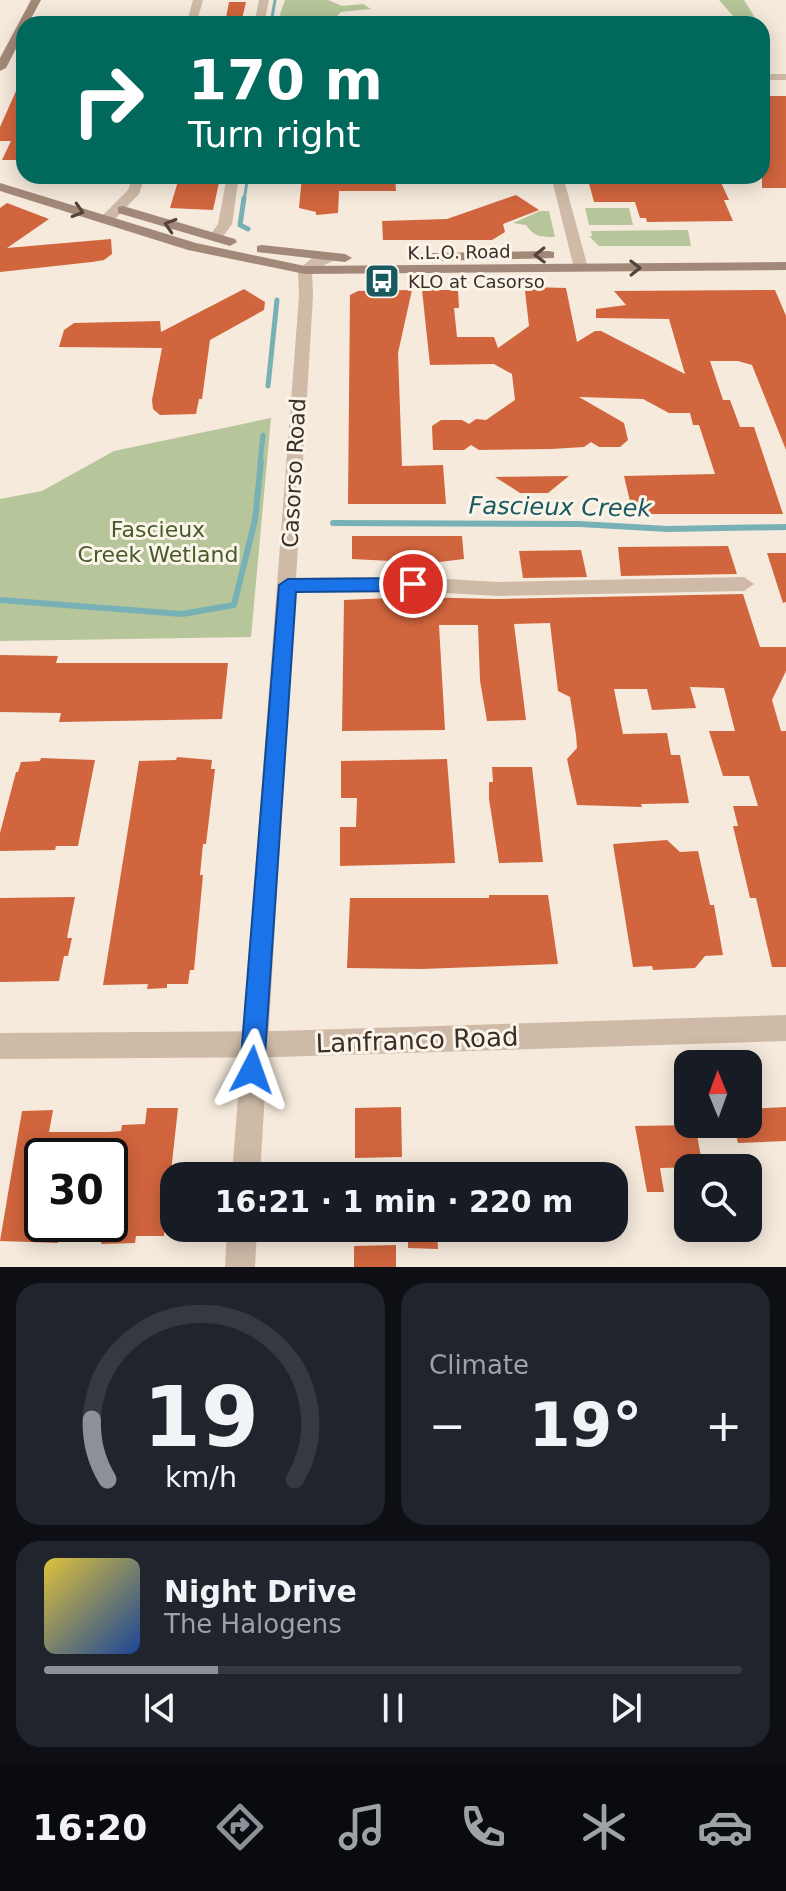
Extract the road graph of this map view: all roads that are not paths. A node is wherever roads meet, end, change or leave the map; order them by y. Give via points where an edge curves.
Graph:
1 (16, 37) edge
2 (0, 68) edge
3 (1, 184) edge
4 (136, 184) edge
5 (232, 184) edge
6 (559, 184) edge
7 (119, 209) junction
8 (106, 220) junction
9 (215, 238) junction
10 (786, 252) edge
11 (579, 262) junction
12 (325, 265) junction
13 (786, 266) edge
14 (305, 270) junction
15 (306, 296) junction
16 (744, 584) dead end
17 (288, 585) junction
18 (786, 1028) edge
19 (254, 1043) junction
20 (0, 1046) edge
21 (247, 1162) edge
22 (241, 1242) edge
23 (240, 1267) edge

1 - 2 main road
3 - 7 main road, K.L.O. Road
3 -> 8 main road, K.L.O. Road
4 - 7 street
5 - 9 street via 225,224
6 - 11 street
7 - 8 street
9 -> 7 main road, K.L.O. Road
8 - 14 main road, K.L.O. Road via 193,247
9 - 12 main road, K.L.O. Road
10 - 11 main road, K.L.O. Road
11 - 12 main road, K.L.O. Road
11 -> 13 main road, K.L.O. Road
12 - 14 main road, K.L.O. Road
12 - 15 street, Casorso Road
14 - 15 street, Casorso Road
15 - 17 street, Casorso Road
16 - 17 street via 497,589
17 - 19 street, Casorso Road
18 - 19 street, Lanfranco Road
19 - 20 street, Lanfranco Road
19 - 21 street, Casorso Road
22 - 23 street

